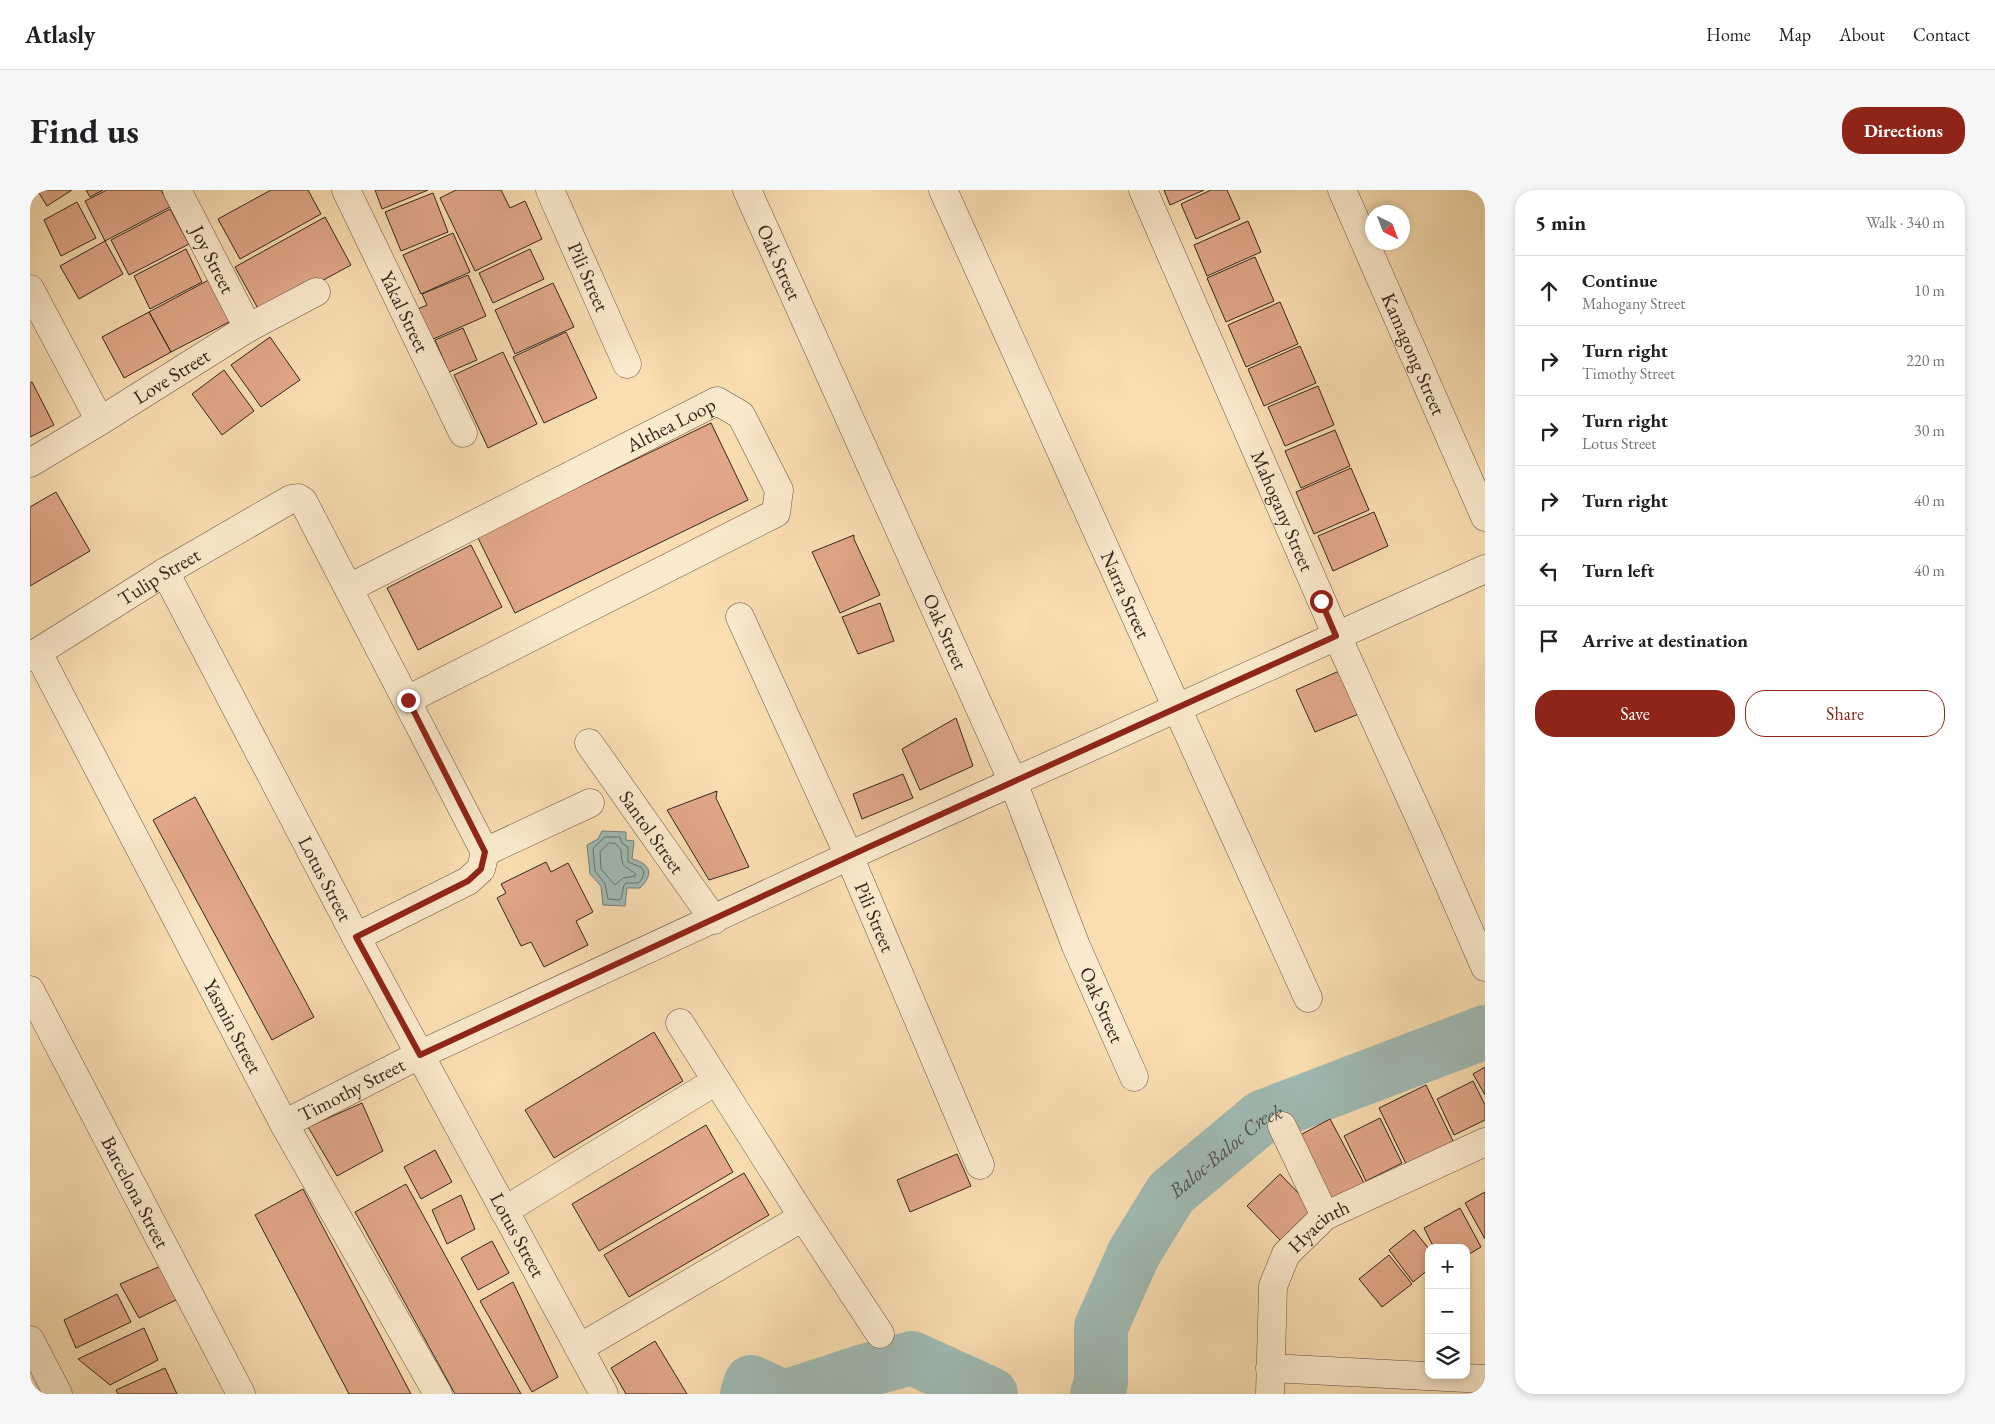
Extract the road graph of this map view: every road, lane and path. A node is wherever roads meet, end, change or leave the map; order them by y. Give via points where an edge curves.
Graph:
1 (177, 190) edge
2 (346, 190) edge
3 (550, 190) edge
4 (747, 190) edge
5 (944, 190) edge
6 (1143, 190) edge
7 (1342, 190) edge
8 (30, 289) edge
9 (316, 292) dead end
10 (248, 328) junction
11 (626, 364) dead end
12 (100, 422) junction
13 (463, 433) dead end
14 (30, 463) edge
15 (1485, 517) edge
16 (1485, 569) edge
17 (165, 572) junction
18 (349, 588) junction
19 (740, 617) dead end
20 (1336, 636) junction
21 (34, 655) edge
22 (408, 700) junction
23 (1177, 708) junction
24 (589, 743) dead end
25 (1013, 782) junction
26 (590, 803) dead end
27 (485, 852) junction
28 (850, 856) junction
29 (714, 920) junction
30 (356, 937) junction
31 (1485, 967) edge
32 (30, 990) edge
33 (1308, 998) dead end
34 (680, 1023) dead end
35 (420, 1055) junction
36 (1134, 1077) dead end
37 (716, 1080) junction
38 (284, 1124) junction
39 (1282, 1126) dead end
40 (1485, 1142) edge
41 (980, 1164) dead end
42 (504, 1211) junction
43 (1325, 1216) junction
44 (803, 1217) junction
45 (880, 1334) dead end
46 (30, 1340) edge
47 (579, 1348) junction
48 (1485, 1379) edge
49 (1270, 1381) edge
50 (598, 1392) edge
51 (58, 1394) edge
52 (241, 1394) edge
53 (438, 1394) edge

1 - 10 street, Joy Street
2 - 13 street, Yakal Street
3 - 11 street, Pili Street
4 - 25 street, Oak Street
5 - 23 street, Narra Street
6 - 20 street, Mahogany Street
7 - 15 street, Kamagong Street
8 - 12 street
9 - 10 street, Love Street
10 - 12 street, Love Street
12 - 14 street, Love Street
16 - 20 street, Timothy Street
17 - 18 street, Tulip Street via 291,499 298,498 304,501
17 - 21 street, Tulip Street
17 - 30 street, Lotus Street
18 - 22 street
18 - 22 street, Althea Loop via 717,401 741,415 779,490 776,513
19 - 28 street, Pili Street
20 - 23 street, Timothy Street
20 - 31 street, Mahogany Street
21 - 38 street, Yasmin Street
22 - 27 street
23 - 25 street, Timothy Street
23 - 33 street, Narra Street
24 - 29 street, Santol Street
25 - 28 street, Timothy Street
25 - 36 street, Oak Street via 1076,946
26 - 27 street
27 - 30 street via 481,869 468,881
28 - 29 street, Timothy Street
28 - 41 street, Pili Street
29 - 35 street, Timothy Street
30 - 35 street, Lotus Street
32 - 52 street, Barcelona Street
34 - 37 street
35 - 38 street, Timothy Street
35 - 42 street, Lotus Street
37 - 42 street
37 - 44 street
38 - 53 street, Yasmin Street
39 - 43 street
40 - 43 street, Hyacinth
42 - 47 street, Lotus Street
43 - 49 street, Hyacinth via 1286,1254 1273,1286
44 - 45 street
44 - 47 street
46 - 51 street
47 - 50 street, Lotus Street
48 - 49 street

